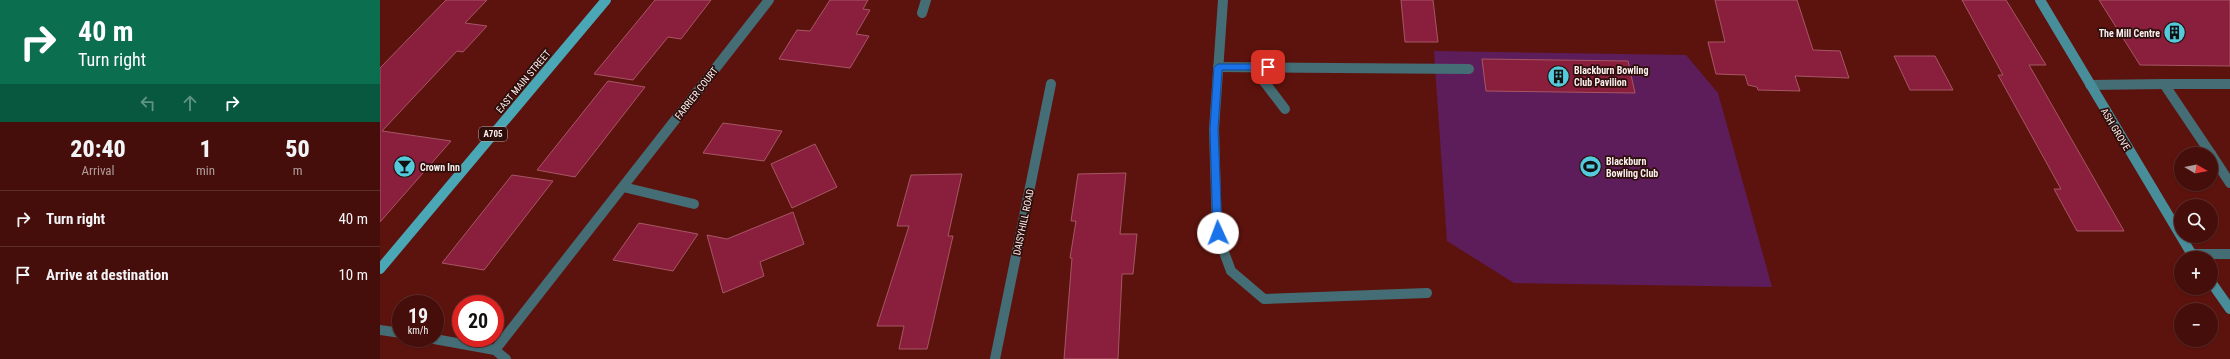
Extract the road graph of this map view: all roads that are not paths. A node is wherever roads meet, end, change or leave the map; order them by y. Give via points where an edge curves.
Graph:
1 (606, 0) edge
2 (769, 0) edge
3 (926, 0) edge
4 (1223, 0) edge
5 (2040, 0) edge
6 (922, 13) dead end
7 (1218, 67) junction
8 (1252, 67) junction
9 (1469, 69) dead end
10 (1051, 84) dead end
11 (2164, 84) junction
12 (2230, 84) edge
13 (2090, 85) junction
14 (1285, 109) dead end
15 (2206, 147) edge
16 (2218, 165) edge
17 (2230, 183) edge
18 (623, 187) junction
19 (694, 204) dead end
20 (2189, 251) edge
21 (2230, 254) edge
22 (2218, 255) edge
23 (380, 269) edge
24 (2218, 292) edge
25 (1427, 293) dead end
26 (2230, 309) edge
27 (380, 330) edge
28 (392, 332) edge
29 (444, 341) edge
30 (496, 350) junction
31 (506, 359) edge
32 (995, 359) edge

1 - 23 main road, EAST MAIN STREET / A705
2 - 18 street, FARRIER COURT
3 - 6 street
4 - 7 street
5 - 13 street, ASH GROVE
7 - 8 street
7 - 25 street via 1214,129 1218,233 1231,271 1264,299
8 - 9 street
8 - 14 street
10 - 32 street, DAISYHILL ROAD
11 - 12 street
11 - 13 street
11 - 15 street
13 - 20 street, ASH GROVE
16 - 17 street
18 - 19 street
18 - 30 street, FARRIER COURT
21 - 22 street
24 - 26 street
27 - 28 street
29 - 30 street
30 - 31 street

